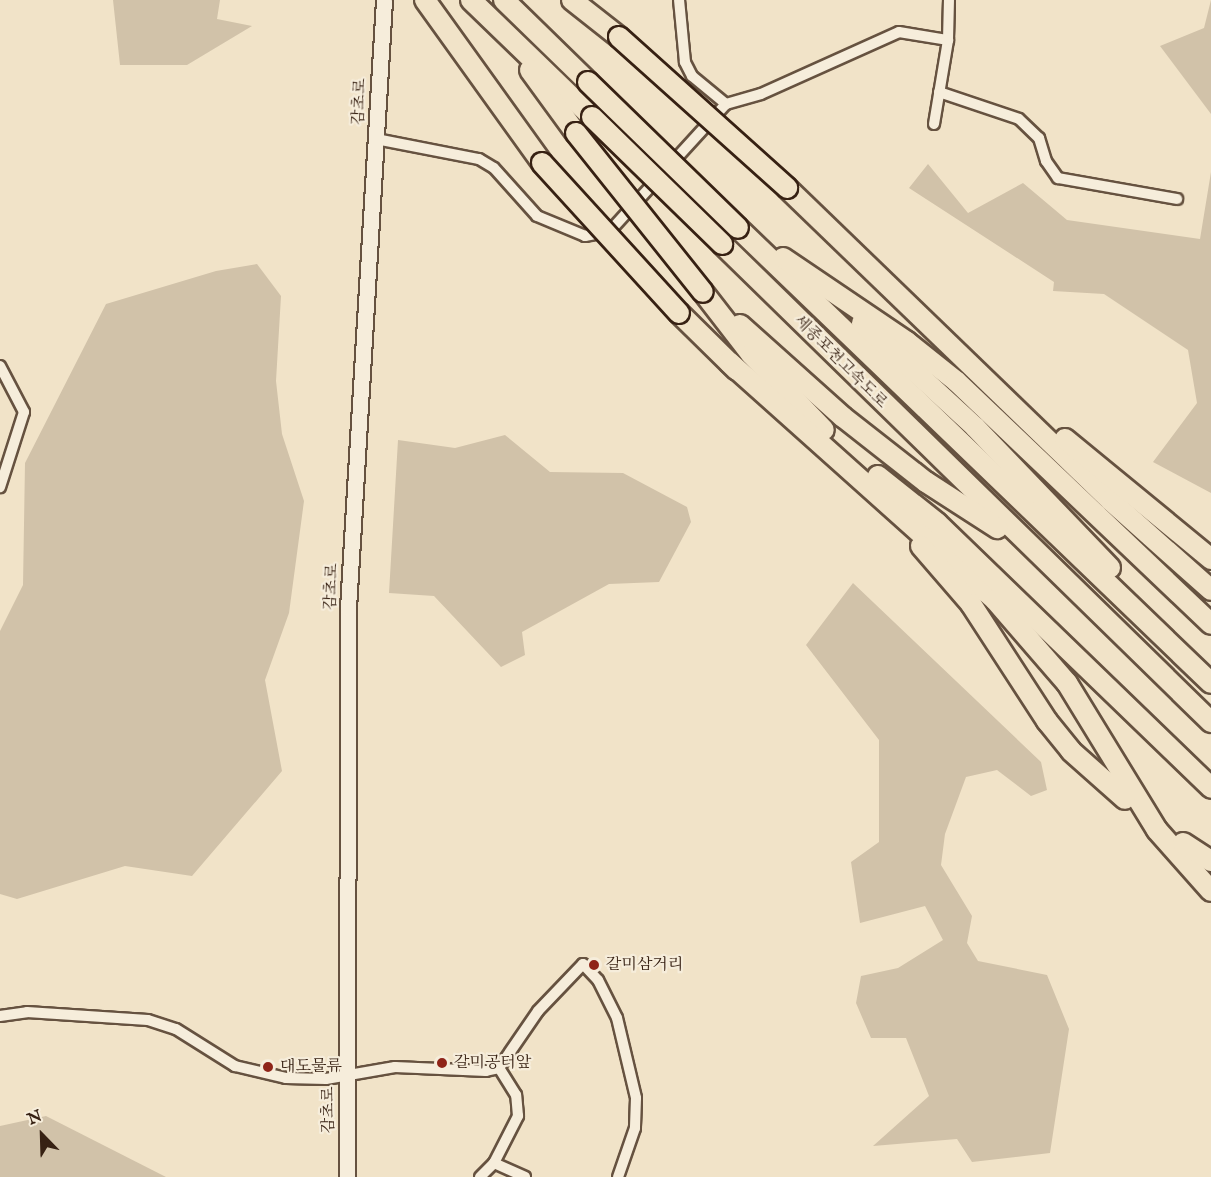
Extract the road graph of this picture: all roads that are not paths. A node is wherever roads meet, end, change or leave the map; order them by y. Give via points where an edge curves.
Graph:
1 (384, 0) edge
2 (425, 0) edge
3 (504, 0) edge
4 (572, 0) edge
5 (679, 0) edge
6 (949, 0) edge
7 (476, 4) edge
8 (498, 26) junction
9 (948, 40) junction
10 (939, 92) junction
11 (726, 104) junction
12 (934, 124) dead end
13 (376, 139) junction
14 (787, 188) junction
15 (1177, 199) dead end
16 (738, 228) junction
17 (816, 280) junction
18 (703, 292) junction
19 (729, 362) junction
20 (0, 366) edge
21 (0, 487) edge
22 (1034, 552) junction
23 (1211, 559) edge
24 (1211, 590) edge
25 (1211, 624) edge
26 (1211, 678) edge
27 (1211, 683) edge
28 (1211, 722) edge
29 (1211, 788) edge
30 (1125, 799) dead end
31 (1183, 843) dead end
32 (1211, 861) edge
33 (1211, 891) edge
34 (0, 1016) edge
35 (499, 1068) junction
36 (346, 1074) junction
37 (494, 1163) junction
38 (347, 1177) edge
39 (480, 1177) edge
40 (525, 1177) edge
41 (618, 1177) edge

1 - 13 main road, 감초로
2 - 19 highway, bridge via 542,163
3 - 16 highway, 세종포천고속도로, bridge
4 - 14 highway, bridge via 619,37
5 - 11 street via 685,62 692,76
6 - 9 street
7 - 8 highway, 세종포천고속도로
8 - 18 highway, bridge via 576,134
8 - 22 highway, 세종포천고속도로, bridge
9 - 10 street
9 - 11 street via 899,32 761,94
10 - 12 street
10 - 15 street via 1019,119 1039,138 1046,161 1058,178
11 - 13 street via 610,231 597,237 537,216 494,168 479,159
13 - 36 main road, 감초로 via 348,608
14 - 23 highway via 860,248 1053,429
14 - 24 highway via 1110,500
16 - 17 highway
16 - 27 highway, 세종포천고속도로
17 - 25 highway via 908,342 956,381
17 - 26 highway via 975,428
18 - 22 highway via 898,460
18 - 29 highway via 752,354 827,434 937,524
19 - 30 highway via 948,574 1047,722 1071,751
19 - 33 highway via 995,600 1067,683 1157,830
20 - 21 street via 24,412
22 - 28 highway, 세종포천고속도로
31 - 32 highway
34 - 36 street via 27,1012 148,1020 176,1029 252,1071 286,1078
35 - 36 street via 395,1066
35 - 37 street via 516,1095 518,1116
35 - 41 street via 551,995 583,964 592,973 623,1034 636,1098 635,1128
36 - 38 main road, 감초로
37 - 39 street
37 - 40 street

